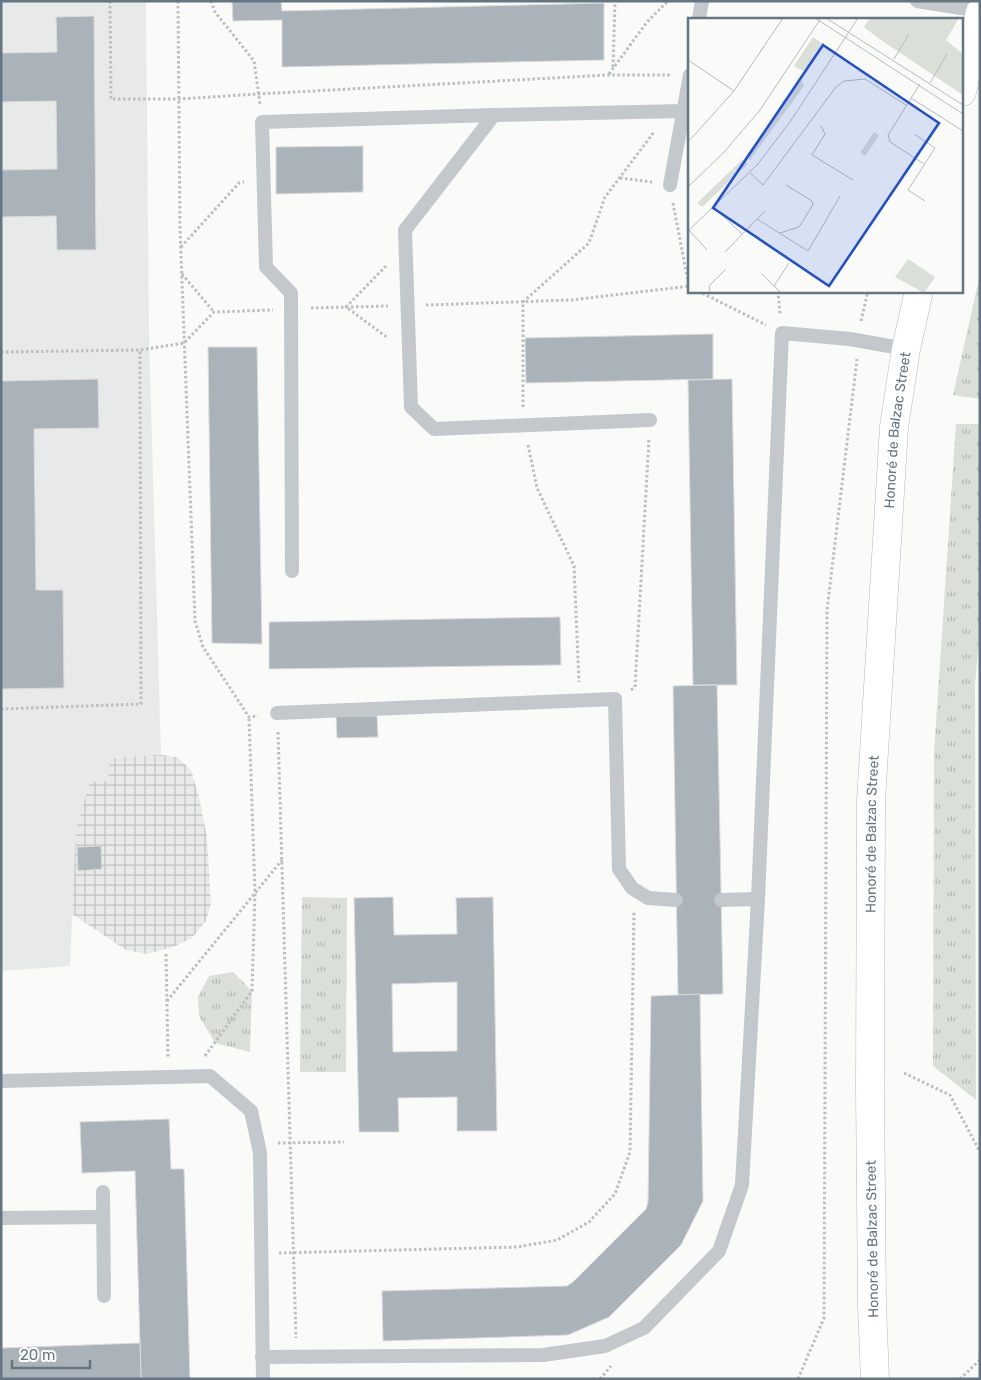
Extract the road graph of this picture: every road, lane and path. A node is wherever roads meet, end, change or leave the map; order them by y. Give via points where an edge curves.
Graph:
1 (110, 1) edge
2 (178, 1) edge
3 (211, 1) edge
4 (615, 1) edge
5 (668, 1) edge
6 (702, 1) edge
7 (917, 1) edge
8 (980, 11) edge
9 (699, 18) edge
10 (613, 68) junction
11 (608, 74) junction
12 (688, 75) edge
13 (964, 83) edge
14 (688, 87) edge
15 (258, 94) junction
16 (178, 99) junction
17 (684, 111) junction
18 (669, 112) junction
19 (494, 115) junction
20 (262, 122) junction
21 (264, 177) junction
22 (620, 178) junction
23 (670, 185) junction
24 (406, 246) junction
25 (180, 247) junction
26 (181, 273) junction
27 (688, 281) edge
28 (688, 286) edge
29 (700, 292) edge
30 (868, 292) edge
31 (919, 292) edge
32 (523, 302) junction
33 (408, 305) junction
34 (346, 307) junction
35 (291, 309) junction
36 (214, 312) junction
37 (782, 333) junction
38 (859, 341) junction
39 (184, 343) junction
40 (140, 350) junction
41 (906, 350) junction
42 (1, 352) edge
43 (409, 354) junction
44 (650, 420) joint
45 (524, 425) junction
46 (292, 572) dead end
47 (615, 699) junction
48 (580, 701) junction
49 (1, 709) edge
50 (278, 714) junction
51 (249, 717) junction
52 (282, 859) junction
53 (635, 890) junction
54 (255, 892) junction
55 (758, 899) junction
56 (676, 900) dead end
57 (721, 900) dead end
58 (166, 954) dead end
59 (167, 1002) junction
60 (904, 1073) dead end
61 (168, 1077) junction
62 (190, 1077) junction
63 (1, 1081) edge
64 (258, 1142) junction
65 (344, 1142) dead end
66 (290, 1143) junction
67 (980, 1152) edge
68 (103, 1192) dead end
69 (103, 1217) junction
70 (1, 1218) edge
71 (294, 1252) junction
72 (261, 1254) junction
73 (104, 1296) dead end
74 (297, 1356) junction
75 (262, 1357) junction
76 (980, 1360) edge
77 (263, 1379) edge
78 (798, 1379) edge
79 (875, 1379) edge
80 (960, 1379) edge

1 - 16 path via 111,99
2 - 16 path
3 - 15 path via 215,12 254,61
4 - 10 path
5 - 10 path via 647,22
6 - 9 lane
7 - 8 lane
8 - 13 street
10 - 11 path
11 - 12 path
11 - 15 path
14 - 17 lane
15 - 16 path
15 - 20 path
16 - 25 path
17 - 18 lane
17 - 23 lane
18 - 19 lane
18 - 22 path
19 - 20 lane
19 - 24 lane via 405,230
20 - 21 lane
21 - 25 path via 239,183
21 - 35 lane via 266,267 291,293
22 - 23 path
22 - 32 path via 605,197 589,244
23 - 27 path
24 - 33 lane
24 - 34 path
25 - 26 path
26 - 36 path
26 - 39 path
28 - 32 path via 571,300
29 - 37 path
30 - 38 path
31 - 41 street, Honoré de Balzac Street
32 - 33 path
32 - 45 path
33 - 34 path
33 - 43 lane
34 - 35 path
34 - 43 path
35 - 36 path
35 - 46 lane
36 - 39 path
37 - 38 lane
37 - 55 lane
38 - 41 lane
38 - 78 path via 827,610 824,1318
39 - 40 path
39 - 51 path via 196,621 203,647
40 - 42 path
40 - 49 path via 141,704
41 - 79 street, Honoré de Balzac Street via 894,427 871,801 870,1088
43 - 45 lane via 411,407 434,429
44 - 45 lane
44 - 47 path via 635,687
45 - 48 path via 537,488 574,566
47 - 48 lane
47 - 53 lane via 619,869
48 - 50 lane
50 - 51 path
50 - 52 path
51 - 54 path
52 - 54 path
52 - 66 path
53 - 56 lane via 648,898
53 - 71 path via 630,1152 615,1194 589,1222 557,1240 517,1247
54 - 59 path
54 - 62 path via 252,991
55 - 57 lane
55 - 74 lane via 742,1185 719,1251 644,1328 605,1346 543,1355
58 - 59 path
59 - 61 path
60 - 67 path via 950,1094
61 - 62 lane
61 - 63 lane
62 - 64 lane via 210,1076 251,1111
64 - 66 path
64 - 72 lane
65 - 66 path
66 - 71 path
68 - 69 lane
69 - 70 lane
69 - 73 lane
71 - 72 path
71 - 74 path
72 - 75 lane
74 - 75 lane
75 - 77 lane
76 - 80 path

